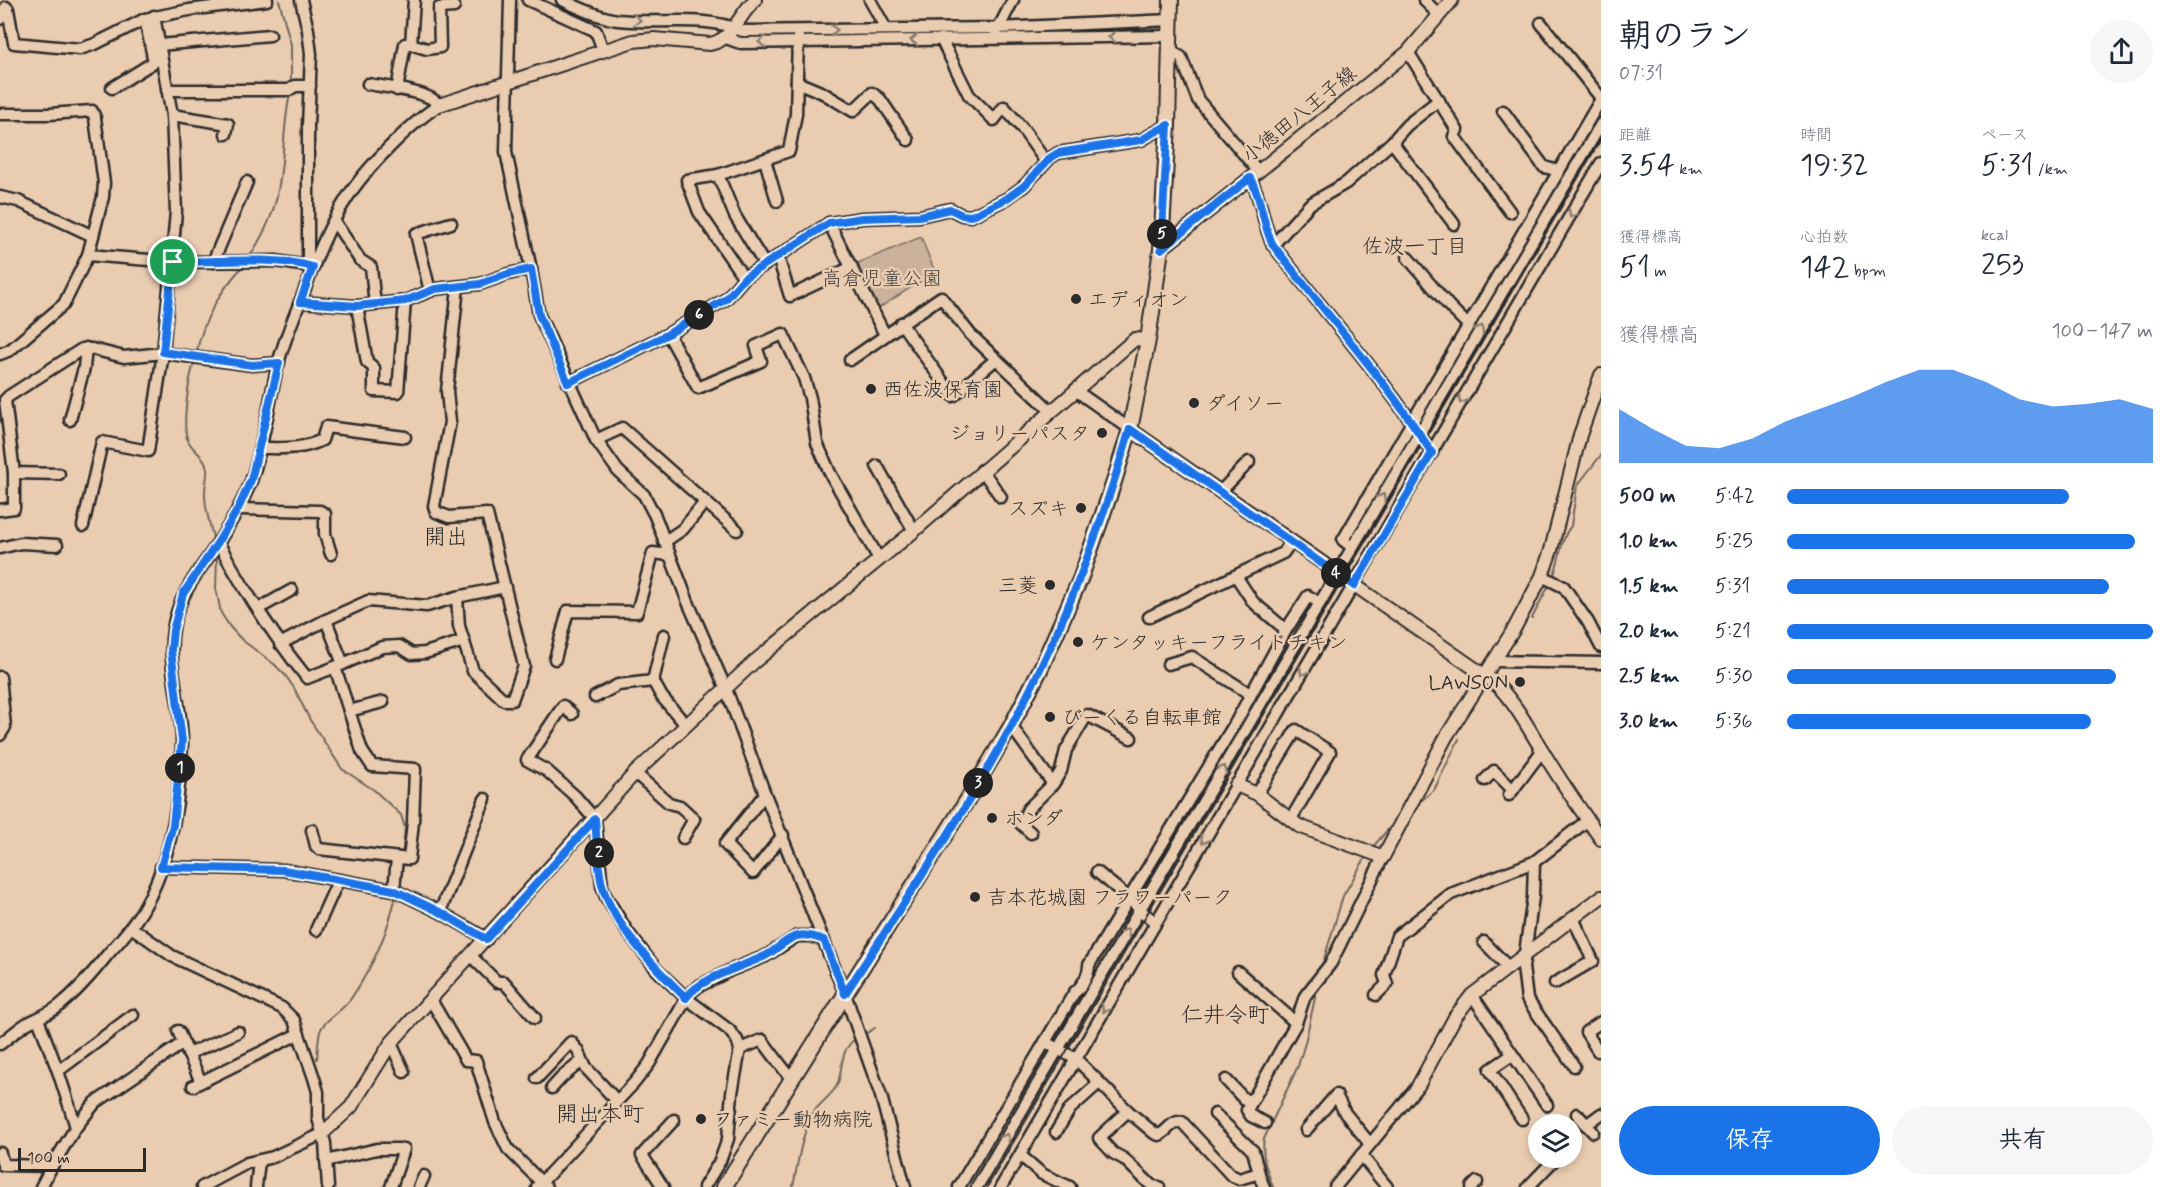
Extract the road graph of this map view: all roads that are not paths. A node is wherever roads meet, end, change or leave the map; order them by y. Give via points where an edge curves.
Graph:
1 (267, 0) edge
2 (301, 0) edge
3 (414, 0) edge
4 (510, 0) edge
5 (528, 0) edge
6 (561, 0) edge
7 (755, 0) edge
8 (870, 0) edge
9 (1013, 0) edge
10 (1171, 0) edge
11 (1424, 0) edge
12 (1452, 0) edge
13 (454, 7) dead end
14 (1439, 15) junction
15 (149, 17) junction
16 (0, 19) edge
17 (1171, 20) junction
18 (1541, 22) dead end
19 (734, 27) junction
20 (886, 29) junction
21 (995, 33) junction
22 (270, 34) dead end
23 (798, 36) junction
24 (1170, 36) junction
25 (726, 38) junction
26 (941, 39) junction
27 (411, 44) junction
28 (159, 45) junction
29 (603, 50) junction
30 (1170, 51) junction
31 (1408, 52) junction
32 (797, 82) junction
33 (507, 83) junction
34 (368, 84) dead end
35 (309, 86) junction
36 (112, 88) dead end
37 (167, 90) junction
38 (397, 90) junction
39 (1601, 99) edge
40 (1439, 100) junction
41 (439, 105) junction
42 (1503, 111) dead end
43 (0, 114) edge
44 (172, 115) junction
45 (1587, 124) junction
46 (1168, 125) junction
47 (1600, 128) edge
48 (226, 134) dead end
49 (908, 140) dead end
50 (1392, 142) junction
51 (765, 160) junction
52 (1046, 162) junction
53 (1601, 163) edge
54 (1559, 171) junction
55 (718, 175) junction
56 (1254, 175) junction
57 (247, 182) dead end
58 (0, 197) edge
59 (777, 201) dead end
60 (1510, 212) dead end
61 (334, 221) junction
62 (452, 223) dead end
63 (829, 223) junction
64 (1454, 224) dead end
65 (93, 236) junction
66 (1273, 245) junction
67 (1161, 249) junction
68 (88, 255) junction
69 (778, 257) junction
70 (1408, 258) dead end
71 (173, 262) junction
72 (213, 262) junction
73 (765, 265) junction
74 (310, 266) junction
75 (852, 267) junction
76 (531, 269) junction
77 (1506, 274) junction
78 (744, 278) junction
79 (458, 287) junction
80 (1529, 287) junction
81 (430, 291) junction
82 (405, 301) junction
83 (300, 302) junction
84 (375, 305) junction
85 (357, 306) junction
86 (902, 323) junction
87 (1469, 326) junction
88 (668, 334) junction
89 (885, 335) junction
90 (1148, 340) junction
91 (87, 348) junction
92 (163, 352) junction
93 (0, 354) edge
94 (850, 360) dead end
95 (995, 360) junction
96 (279, 363) junction
97 (1601, 375) edge
98 (568, 383) junction
99 (1075, 390) junction
100 (1051, 411) junction
101 (70, 420) dead end
102 (1413, 422) junction
103 (1130, 429) junction
104 (1420, 434) junction
105 (405, 437) dead end
106 (596, 440) junction
107 (260, 448) junction
108 (1432, 453) junction
109 (1249, 462) dead end
110 (877, 466) dead end
111 (982, 470) junction
112 (14, 473) junction
113 (59, 474) dead end
114 (1220, 492) junction
115 (1001, 497) dead end
116 (705, 502) junction
117 (238, 509) junction
118 (0, 510) edge
119 (83, 526) dead end
120 (737, 530) dead end
121 (914, 531) junction
122 (218, 542) junction
123 (664, 542) junction
124 (1291, 542) junction
125 (57, 545) dead end
126 (0, 548) edge
127 (1352, 548) junction
128 (331, 554) dead end
129 (669, 555) junction
130 (879, 559) junction
131 (1336, 573) junction
132 (1236, 576) junction
133 (1542, 576) junction
134 (1354, 586) junction
135 (505, 587) junction
136 (292, 590) dead end
137 (457, 597) junction
138 (1320, 603) junction
139 (258, 609) junction
140 (1149, 617) dead end
141 (326, 620) junction
142 (1286, 630) junction
143 (664, 635) dead end
144 (464, 641) junction
145 (280, 644) junction
146 (1601, 647) edge
147 (555, 659) dead end
148 (1494, 661) junction
149 (1601, 663) edge
150 (1168, 664) dead end
151 (339, 666) junction
152 (1484, 674) junction
153 (0, 677) edge
154 (653, 681) junction
155 (726, 689) junction
156 (1250, 694) junction
157 (595, 697) dead end
158 (383, 702) dead end
159 (349, 711) junction
160 (572, 714) dead end
161 (686, 726) junction
162 (1011, 726) junction
163 (0, 735) edge
164 (1131, 738) dead end
165 (1542, 751) junction
166 (635, 773) junction
167 (1485, 780) dead end
168 (1053, 784) junction
169 (1236, 784) junction
170 (765, 794) junction
171 (1257, 794) junction
172 (486, 799) dead end
173 (595, 819) junction
174 (1291, 819) junction
175 (1588, 820) junction
176 (312, 830) dead end
177 (1031, 833) dead end
178 (783, 835) junction
179 (683, 838) dead end
180 (1601, 839) edge
181 (1374, 853) junction
182 (397, 858) junction
183 (1534, 862) junction
184 (161, 867) junction
185 (1097, 872) dead end
186 (338, 881) junction
187 (394, 890) junction
188 (1601, 897) edge
189 (1131, 899) junction
190 (1140, 910) junction
191 (440, 912) junction
192 (1573, 918) junction
193 (1155, 922) junction
194 (131, 927) junction
195 (316, 930) dead end
196 (486, 939) junction
197 (824, 940) junction
198 (1484, 942) dead end
199 (1525, 955) junction
200 (471, 956) junction
201 (1508, 967) junction
202 (1238, 972) dead end
203 (1555, 983) dead end
204 (845, 994) junction
205 (1376, 995) dead end
206 (1472, 995) junction
207 (686, 998) junction
208 (431, 1000) junction
209 (132, 1015) dead end
210 (535, 1018) dead end
211 (38, 1019) junction
212 (1601, 1022) edge
213 (1296, 1023) junction
214 (178, 1031) dead end
215 (231, 1031) dead end
216 (298, 1034) junction
217 (1044, 1042) junction
218 (183, 1043) junction
219 (391, 1043) junction
220 (0, 1044) edge
221 (740, 1049) junction
222 (1058, 1049) junction
223 (1598, 1051) dead end
224 (188, 1054) junction
225 (1512, 1054) junction
226 (1076, 1059) junction
227 (582, 1061) junction
228 (1574, 1066) dead end
229 (58, 1071) junction
230 (404, 1072) dead end
231 (537, 1078) dead end
232 (792, 1080) junction
233 (1226, 1080) dead end
234 (1099, 1083) junction
235 (1418, 1086) joint
236 (552, 1088) dead end
237 (1254, 1098) junction
238 (617, 1101) junction
239 (1547, 1106) dead end
240 (1128, 1111) junction
241 (1215, 1114) dead end
242 (1601, 1114) edge
243 (1522, 1119) dead end
244 (674, 1120) dead end
245 (1582, 1120) edge
246 (1265, 1123) dead end
247 (76, 1127) junction
248 (1306, 1130) dead end
249 (1056, 1132) dead end
250 (322, 1134) junction
251 (1370, 1144) junction
252 (0, 1153) edge
253 (1020, 1155) junction
254 (1361, 1155) junction
255 (722, 1156) junction
256 (259, 1161) junction
257 (326, 1161) junction
258 (739, 1164) junction
259 (52, 1166) junction
260 (1546, 1168) edge
261 (424, 1176) dead end
262 (1262, 1182) edge
263 (542, 1185) edge
264 (41, 1187) edge
265 (202, 1187) edge
266 (256, 1187) edge
267 (328, 1187) edge
268 (391, 1187) edge
269 (419, 1187) edge
270 (663, 1187) edge
271 (704, 1187) edge
272 (724, 1187) edge
273 (905, 1187) edge
274 (959, 1187) edge
275 (976, 1187) edge
276 (1001, 1187) edge
277 (1070, 1187) edge
278 (1159, 1187) edge
279 (1335, 1187) edge
280 (1387, 1187) edge
281 (1528, 1187) edge

1 - 15 street
2 - 35 street via 311,54
3 - 27 street
4 - 33 street
5 - 29 street via 596,31
6 -> 19 street via 619,20 721,22
7 - 19 street
8 - 20 street
9 - 21 street
10 - 17 main road
11 - 14 street
12 - 14 street, 小徳田八王子線
13 - 27 street via 440,8 440,47 427,49
14 - 31 street, 小徳田八王子線
15 - 16 street via 80,49 14,43 6,7
15 - 28 street
15 - 36 street via 154,62
17 - 21 street
17 - 24 main road
18 - 39 street
19 - 23 street
19 - 25 street
20 - 21 street
23 -> 20 street
24 -> 21 street
21 - 26 street
22 - 28 street
23 -> 25 street via 740,43
26 -> 23 street
23 - 32 street
24 - 30 main road
25 - 29 street via 710,44 633,40
26 - 52 street via 969,95 994,120 1004,107
27 - 38 street via 405,44
28 - 37 street
29 - 33 street
30 - 46 main road
30 - 56 street via 1181,57 1198,100
31 - 40 street
31 - 56 street, 小徳田八王子線
32 - 49 street via 853,111 872,93
32 - 51 street via 789,152
33 - 41 street
33 - 76 street via 507,166
34 - 38 street
35 - 37 street via 289,90
35 - 74 street
37 - 44 street
38 - 41 street via 431,98
39 - 45 street
40 - 50 street
40 - 60 street via 1457,130 1454,136
41 - 61 street via 369,169 347,196
42 - 54 street via 1544,167
43 - 65 street via 92,111 104,183
44 - 48 street via 228,124
44 - 71 street via 176,212
45 - 47 street
45 - 54 street
46 - 52 street via 1141,140 1058,153
46 - 67 main road
47 - 77 street
50 - 64 street
50 - 66 street via 1346,183 1310,204
51 - 55 street
51 - 59 street
52 - 63 street via 1006,199 971,216 950,209 920,216
53 -> 80 street
54 - 77 street
55 - 73 street via 735,216
55 - 78 street via 687,180 699,212
56 - 66 street
56 - 67 street, 小徳田八王子線
57 - 72 street
58 - 65 street via 18,201
61 - 74 street
61 - 84 street via 360,260 371,267
62 - 81 street via 416,234
63 - 69 street
63 - 75 street
65 - 68 street
66 - 102 street
67 - 90 main road
68 - 71 street
68 - 93 street via 64,304 10,350
69 - 73 street
69 - 75 street via 790,296
70 - 87 street
71 - 72 street
71 - 92 street
72 - 74 street via 276,261
73 - 78 street
74 - 83 street
75 - 89 street
76 - 79 street
76 - 98 street via 539,315
77 - 80 street
77 - 87 street
104 -> 77 street
78 - 88 street via 726,299
79 - 81 street
79 - 135 street via 447,391 450,422 434,506 436,512 449,517 487,514
80 -> 108 street
81 - 82 street
82 - 84 street
82 - 85 street via 398,392 374,391 374,368 368,362
83 - 85 street
83 - 96 street
84 - 85 street
86 - 89 street
86 - 95 street via 941,297
86 - 95 street via 953,396
87 - 102 street
88 - 98 street
88 - 130 street via 698,388 761,361 756,346 783,334 804,378 817,443
89 - 94 street
90 - 99 street via 1135,339
90 - 103 main road
91 - 92 street via 124,357
91 - 101 street
91 - 112 street via 5,400
92 - 96 street via 252,365
92 - 119 street via 148,451 102,442
95 - 100 street
96 - 107 street
97 - 133 street via 1580,435
98 - 106 street
99 - 100 street
99 - 103 street
100 - 111 street
102 - 104 street
102 - 127 street via 1343,540
103 - 114 street
103 - 162 main road via 1081,577
104 - 108 street
127 -> 104 street
105 - 107 street via 326,427 322,440 310,446
106 - 116 street via 622,428
106 - 123 street via 618,471 644,495
107 - 117 street
108 - 134 street
109 - 114 street
110 - 121 street
111 - 115 street
111 - 121 street
112 - 113 street
112 - 118 street via 14,508
114 - 124 street
116 - 120 street
116 - 123 street via 682,529
117 - 122 street
117 - 128 street via 320,511 325,514
121 - 130 street
122 - 139 street
122 - 184 street via 183,594 173,630 171,650 182,741 173,825
123 - 129 street
124 - 131 street
124 - 132 street via 1283,553
125 - 126 street via 21,543
127 - 131 street
129 - 147 street via 653,553 638,612 568,611
129 - 155 street
130 - 155 street
131 - 134 street
131 - 138 street
132 - 140 street
132 - 142 street via 1253,602
133 - 146 street via 1564,587
133 - 148 street
134 - 152 street
134 -> 169 street
135 - 137 street
135 - 144 street via 524,666 512,699 504,700 474,671
136 - 139 street
137 - 141 street via 427,606 368,601
137 - 144 street
138 - 142 street via 1308,596
190 -> 138 street
139 - 145 street
141 - 145 street
141 - 151 street
142 - 156 street
143 - 154 street
144 - 151 street via 412,654 399,646 382,647
145 - 151 street via 307,678
148 - 149 street
148 - 152 street
150 - 156 street via 1192,657
151 - 159 street
152 - 165 street via 1507,694
152 - 181 street
153 - 163 street via 5,727
154 - 157 street via 618,685
154 - 161 street
155 - 161 street
155 - 170 street
156 - 189 street
158 - 159 street
159 - 182 street via 362,750 372,766 416,769 409,859
160 - 173 street via 562,706 527,760 547,771
161 - 166 street
162 - 168 street
162 - 204 main road
164 - 168 street via 1087,715 1066,750
165 - 167 street via 1511,792 1494,771
165 - 175 street
166 - 173 street
166 - 179 street via 694,819
168 - 177 street via 1028,809 1021,824
169 - 171 street
169 -> 193 street
170 - 178 street
170 - 178 street via 725,844 753,873
171 - 174 street
171 - 174 street via 1296,730 1330,752
172 - 191 street
173 - 196 street
173 - 207 street via 606,897 657,970
174 - 181 street via 1299,826
175 - 180 street
175 - 183 street
176 - 182 street via 319,849
178 - 197 street
181 - 213 street via 1331,963 1305,996
182 - 187 street
183 - 199 street
183 - 205 street via 1452,894 1397,936 1384,975 1387,984
184 - 186 street via 284,870
184 - 194 street via 152,892
185 - 189 street
186 - 187 street
186 - 195 street
187 - 191 street
188 - 192 street
189 - 190 street
189 - 217 street
190 - 193 street
222 -> 190 street
191 - 196 street
192 - 199 street
192 - 203 street via 1593,961
193 -> 226 street
194 - 211 street via 89,977 60,1005
194 - 216 street via 172,956 282,1008 294,1020
196 - 200 street
197 - 204 street
197 - 207 street via 811,936 789,939 766,956 699,986
198 - 201 street
199 - 201 street
199 - 228 street via 1527,999
200 - 208 street
200 - 210 street via 497,982 504,982
201 - 206 street
202 - 213 street
204 - 232 main road
204 - 273 street via 881,1096
206 - 225 street
206 - 235 street via 1455,1017
207 - 221 street via 729,1030
207 - 238 street via 650,1064
208 - 219 street
208 - 263 street via 466,1060 476,1061 508,1149
209 - 229 street
211 - 220 street
211 - 229 street
212 - 223 street via 1586,1032
213 - 237 street
214 - 218 street
215 - 224 street
216 - 224 street via 197,1084
216 - 250 street via 318,1092
217 - 222 street
217 - 274 street
218 - 224 street
218 - 247 street via 95,1103
219 - 230 street
219 - 250 street via 351,1107
221 - 232 street via 762,1040
221 - 255 street via 728,1139
222 - 226 street
275 -> 222 street
225 - 239 street
225 - 243 street via 1490,1070
226 - 234 street
226 - 253 street
227 - 231 street via 571,1042
227 - 236 street
227 - 238 street
229 - 247 street
232 - 258 main road
233 - 237 street via 1246,1101
234 - 240 street
234 - 249 street via 1070,1109
235 - 251 street
237 - 246 street via 1247,1110
238 - 263 street
240 - 262 street via 1159,1135 1174,1122 1182,1122 1231,1175 1239,1179 1253,1174
240 - 278 street via 1099,1138 1152,1186
241 - 262 street via 1253,1151
242 - 245 street via 1590,1129
244 - 270 street via 642,1155
247 - 259 street
248 - 251 street via 1336,1095
250 - 256 street
250 - 257 street
251 - 254 street
252 - 259 street via 3,1165
253 - 276 street
253 - 277 street via 1042,1174
254 - 279 street
254 - 280 street
255 - 258 street
255 - 271 street
256 - 265 street via 247,1163
256 - 266 street
257 - 267 street
257 - 268 street via 377,1149 404,1149
258 - 272 main road
259 - 264 street
260 - 281 street
261 - 269 street

